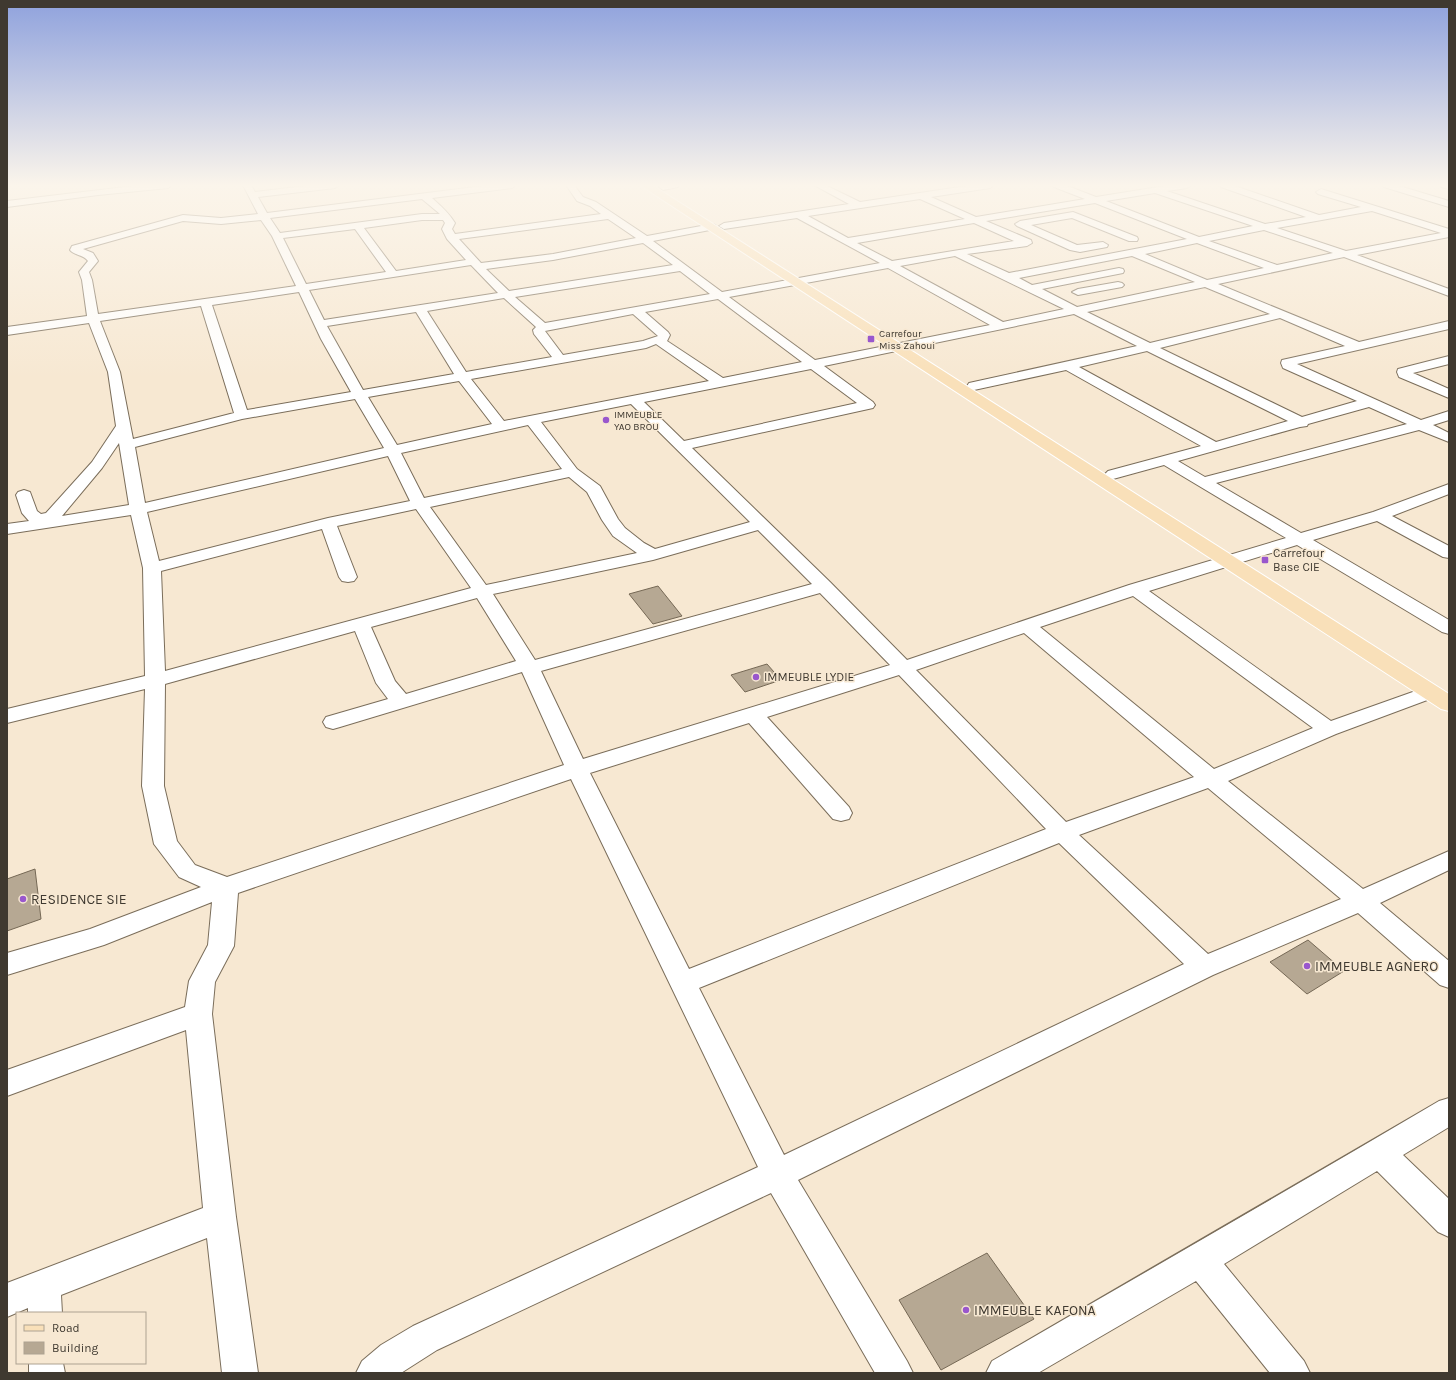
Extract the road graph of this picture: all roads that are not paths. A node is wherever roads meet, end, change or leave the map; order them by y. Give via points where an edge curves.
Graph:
1 (75, 249) edge
2 (284, 249) edge
3 (375, 249) edge
4 (462, 249) edge
5 (591, 249) edge
6 (658, 249) edge
7 (753, 249) edge
8 (863, 249) edge
9 (990, 249) edge
10 (1148, 249) edge
11 (1223, 249) edge
12 (1331, 249) edge
13 (1368, 249) edge
14 (1132, 252) junction
15 (956, 254) junction
16 (1345, 254) junction
17 (1060, 258) dead end
18 (475, 264) junction
19 (1073, 264) junction
20 (893, 266) junction
21 (682, 268) junction
22 (1278, 269) junction
23 (1119, 271) dead end
24 (393, 274) junction
25 (1008, 277) junction
26 (1449, 280) edge
27 (802, 281) junction
28 (1209, 283) junction
29 (1118, 285) dead end
30 (1429, 285) junction
31 (303, 288) junction
32 (1031, 288) junction
33 (1449, 293) edge
34 (506, 295) junction
35 (719, 295) junction
36 (1049, 298) junction
37 (205, 302) junction
38 (420, 308) junction
39 (1074, 310) junction
40 (636, 311) junction
41 (1283, 314) junction
42 (92, 319) junction
43 (320, 324) junction
44 (1000, 325) junction
45 (542, 327) junction
46 (1447, 327) edge
47 (7, 331) edge
48 (658, 340) junction
49 (904, 346) junction
50 (1358, 346) junction
51 (1150, 347) junction
52 (560, 359) junction
53 (1449, 360) edge
54 (814, 364) junction
55 (1068, 366) junction
56 (462, 376) junction
57 (721, 383) junction
58 (974, 386) junction
59 (359, 394) junction
60 (1449, 394) edge
61 (634, 400) junction
62 (1370, 402) junction
63 (242, 415) junction
64 (1449, 415) edge
65 (532, 420) junction
66 (1302, 423) junction
67 (1421, 425) junction
68 (501, 426) junction
69 (123, 427) junction
70 (1449, 438) edge
71 (127, 445) junction
72 (682, 446) junction
73 (1214, 447) junction
74 (392, 450) junction
75 (1166, 460) junction
76 (572, 472) junction
77 (1113, 474) junction
78 (1202, 482) junction
79 (1449, 489) edge
80 (24, 495) dead end
81 (420, 503) junction
82 (138, 509) junction
83 (1379, 515) junction
84 (50, 520) junction
85 (328, 523) junction
86 (761, 524) junction
87 (7, 529) edge
88 (1298, 540) junction
89 (1449, 552) edge
90 (652, 555) junction
91 (1234, 558) junction
92 (152, 568) junction
93 (348, 577) dead end
94 (824, 586) junction
95 (1135, 589) junction
96 (482, 591) junction
97 (360, 624) junction
98 (1026, 625) junction
99 (1449, 628) edge
100 (528, 666) junction
101 (902, 668) junction
102 (155, 680) junction
103 (1443, 694) edge
104 (402, 702) junction
105 (753, 714) junction
106 (7, 716) edge
107 (333, 722) dead end
108 (1329, 729) junction
109 (577, 769) junction
110 (1211, 779) junction
111 (841, 814) dead end
112 (1062, 832) junction
113 (1449, 860) edge
114 (226, 887) junction
115 (1361, 901) junction
116 (7, 964) edge
117 (1204, 967) junction
118 (1449, 977) edge
119 (683, 983) junction
120 (198, 1014) junction
121 (7, 1083) edge
122 (1449, 1111) edge
123 (1379, 1152) junction
124 (777, 1174) junction
125 (220, 1217) junction
126 (1449, 1221) edge
127 (1200, 1260) junction
128 (7, 1300) edge
129 (44, 1300) edge
130 (240, 1373) edge
131 (374, 1373) edge
132 (895, 1373) edge
133 (1004, 1373) edge
134 (1292, 1373) edge

1 - 42 street via 89,255 93,261 84,272
2 - 31 street
3 - 24 street
4 - 18 street
5 - 18 street via 553,257
6 - 21 street
7 - 27 main road
8 - 20 street
9 - 15 street
10 - 14 street
11 - 22 street
12 - 16 street
13 - 16 street
14 - 19 street
14 - 28 street
15 - 20 street
15 - 25 street
16 - 22 street
16 - 30 street
17 - 19 street
18 - 24 street
18 - 34 street
19 - 25 street
20 - 27 street
20 - 44 street
21 - 34 street
21 - 35 street
22 - 28 street
23 - 32 street
24 - 31 street
25 - 32 street
26 - 30 street
27 - 35 street
27 - 49 main road
28 - 39 street
28 - 41 street
29 - 36 street
30 - 33 street
31 - 37 street
31 - 43 street
32 - 36 street
34 - 38 street
34 - 45 street
35 - 40 street
35 - 54 street
36 - 39 street
37 - 42 street
37 - 63 street
38 - 43 street
38 - 56 street
39 - 44 street
39 - 51 street
40 - 45 street
40 - 48 street via 664,335
41 - 50 street
41 - 51 street
42 - 47 street
42 - 69 street via 114,372
43 - 59 street
44 - 49 street
45 - 52 street via 539,330 540,334
46 - 50 street
48 - 52 street
48 - 57 street
49 - 54 street
49 - 58 main road
49 - 91 main road
50 - 62 street via 1287,363 1288,366
51 - 55 street
51 - 66 street
52 - 56 street
53 - 60 street via 1403,372
54 - 57 street
54 - 72 street via 868,405
55 - 58 street
55 - 73 street
56 - 59 street
56 - 68 street
57 - 61 street
58 - 77 main road
59 - 63 street
59 - 74 street
61 - 65 street
61 - 72 street
62 - 66 street
62 - 67 street
63 - 71 street
64 - 67 street
65 - 68 street
65 - 76 street
66 - 73 street
67 - 70 street
67 - 78 street
68 - 74 street
69 - 71 street
69 - 84 street via 97,464
71 - 82 street
72 - 86 street
73 - 75 street
74 - 81 street
74 - 82 street
75 - 77 street
75 - 78 street
76 - 81 street
76 - 90 street via 594,489 619,532
77 - 91 main road
78 - 88 street
79 - 83 street
80 - 84 street via 30,513 37,519
81 - 85 street
81 - 96 street
82 - 84 street
82 - 92 street
83 - 88 street
83 - 89 street
84 - 87 street
85 - 92 street
85 - 93 street
86 - 90 street
86 - 94 street
88 - 91 street
88 - 99 street
90 - 96 street
91 - 95 street
91 - 103 main road
92 - 102 street
94 - 100 street
94 - 101 street
95 - 98 street
95 - 108 street
96 - 97 street
96 - 100 street
97 - 102 street
97 - 104 street via 378,669
98 - 101 street
98 - 110 street
100 - 104 street
100 - 109 street
101 - 105 street
101 - 112 street
102 - 106 street
102 - 114 street via 153,786 166,844 187,871
103 - 108 street
104 - 107 street
105 - 109 street
105 - 111 street
108 - 110 street
109 - 114 street
109 - 119 street
110 - 112 street
110 - 115 street
112 - 117 street
112 - 119 street
113 - 115 street
114 - 116 street via 95,938
114 - 120 street via 221,946 202,981
115 - 117 street
115 - 118 street
117 - 124 street
119 - 124 street
120 - 121 street
120 - 125 street
122 - 123 street
123 - 126 street
123 - 127 street
124 - 131 street via 425,1338 393,1357
124 - 132 street
125 - 129 street
125 - 130 street
127 - 133 street
127 - 134 street
128 - 129 street

